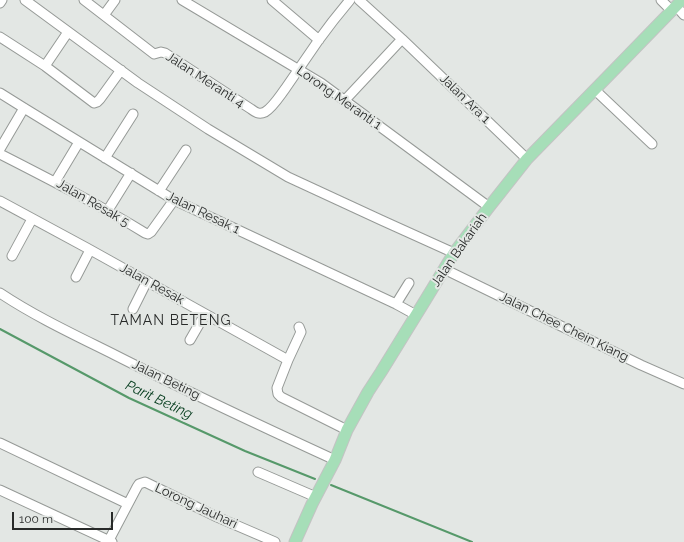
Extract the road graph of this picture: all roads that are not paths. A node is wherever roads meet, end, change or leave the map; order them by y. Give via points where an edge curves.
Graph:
1 (2, 0) edge
2 (25, 0) edge
3 (84, 0) edge
4 (115, 0) edge
5 (182, 0) edge
6 (272, 0) edge
7 (350, 0) edge
8 (359, 0) edge
9 (661, 0) edge
10 (0, 3) edge
11 (677, 6) edge
12 (104, 15) junction
13 (684, 15) edge
14 (68, 32) junction
15 (0, 37) edge
16 (402, 39) junction
17 (319, 40) junction
18 (45, 66) junction
19 (121, 70) junction
20 (299, 70) junction
21 (595, 90) junction
22 (0, 93) edge
23 (345, 100) junction
24 (24, 108) junction
25 (133, 114) dead end
26 (79, 142) junction
27 (652, 144) dead end
28 (0, 149) edge
29 (186, 150) dead end
30 (0, 154) edge
31 (105, 158) junction
32 (528, 159) junction
33 (131, 174) junction
34 (55, 182) junction
35 (159, 191) junction
36 (174, 200) junction
37 (0, 201) edge
38 (489, 207) junction
39 (108, 210) junction
40 (32, 219) junction
41 (90, 250) junction
42 (454, 253) junction
43 (12, 256) dead end
44 (444, 268) junction
45 (76, 277) dead end
46 (147, 281) junction
47 (409, 283) dead end
48 (0, 293) edge
49 (396, 304) junction
50 (133, 309) dead end
51 (205, 314) junction
52 (416, 315) junction
53 (300, 327) dead end
54 (190, 340) dead end
55 (288, 360) junction
56 (684, 384) edge
57 (347, 430) junction
58 (0, 443) edge
59 (335, 460) junction
60 (258, 472) dead end
61 (0, 490) edge
62 (316, 497) junction
63 (128, 504) junction
64 (110, 541) edge
65 (275, 542) edge
66 (295, 542) edge

1 - 10 street
2 - 14 street
3 - 12 street, Jalan Meranti 4
4 - 12 street
5 - 20 street, Lorong Meranti 1
6 - 17 street
7 - 17 street
8 - 16 street, Jalan Ara 1
9 - 11 street
11 - 13 street
11 - 21 main road, Jalan Bakariah
12 - 20 street, Jalan Meranti 4 via 154,54 164,53 256,113 266,111 270,107
14 - 18 street
14 - 19 street
15 - 18 street
16 - 23 street
16 - 32 street, Jalan Ara 1
17 - 20 street
18 - 19 street via 94,103 100,99
19 - 42 street via 208,129 288,177
20 - 23 street, Lorong Meranti 1
21 - 27 street
21 - 32 main road, Jalan Bakariah
22 - 24 street, Jalan Resak 1
23 - 38 street, Lorong Meranti 1
24 - 26 street, Jalan Resak 1
24 - 28 street
25 - 31 street
26 - 31 street, Jalan Resak 1
26 - 34 street
29 - 35 street
30 - 34 street, Jalan Resak 5
31 - 33 street, Jalan Resak 1
32 - 38 main road, Jalan Bakariah
33 - 35 street, Jalan Resak 1
33 - 39 street
34 - 39 street, Jalan Resak 5
35 - 36 street, Jalan Resak 1
36 - 39 street, Jalan Resak 5 via 148,234
36 - 49 street, Jalan Resak 1
37 - 40 street, Jalan Resak
38 - 42 main road, Jalan Bakariah
40 - 41 street, Jalan Resak
40 - 43 street
41 - 45 street
41 - 46 street, Jalan Resak
42 - 44 main road, Jalan Bakariah
44 - 52 main road, Jalan Bakariah
44 - 56 street, Jalan Chee Chein Kiang
46 - 50 street
46 - 51 street, Jalan Resak
47 - 49 street
48 - 59 street, Jalan Beting via 156,376
49 - 52 street, Jalan Resak 1
51 - 54 street
51 - 55 street, Jalan Resak
52 - 57 main road, Jalan Bakariah
53 - 55 street via 301,332
55 - 57 street via 278,394
57 - 59 main road, Jalan Bakariah
58 - 63 street
59 - 62 main road, Jalan Bakariah
60 - 62 street
61 - 64 street
62 - 66 main road, Jalan Bakariah
63 - 64 street
63 - 65 street, Lorong Jauhari via 139,484 145,482

